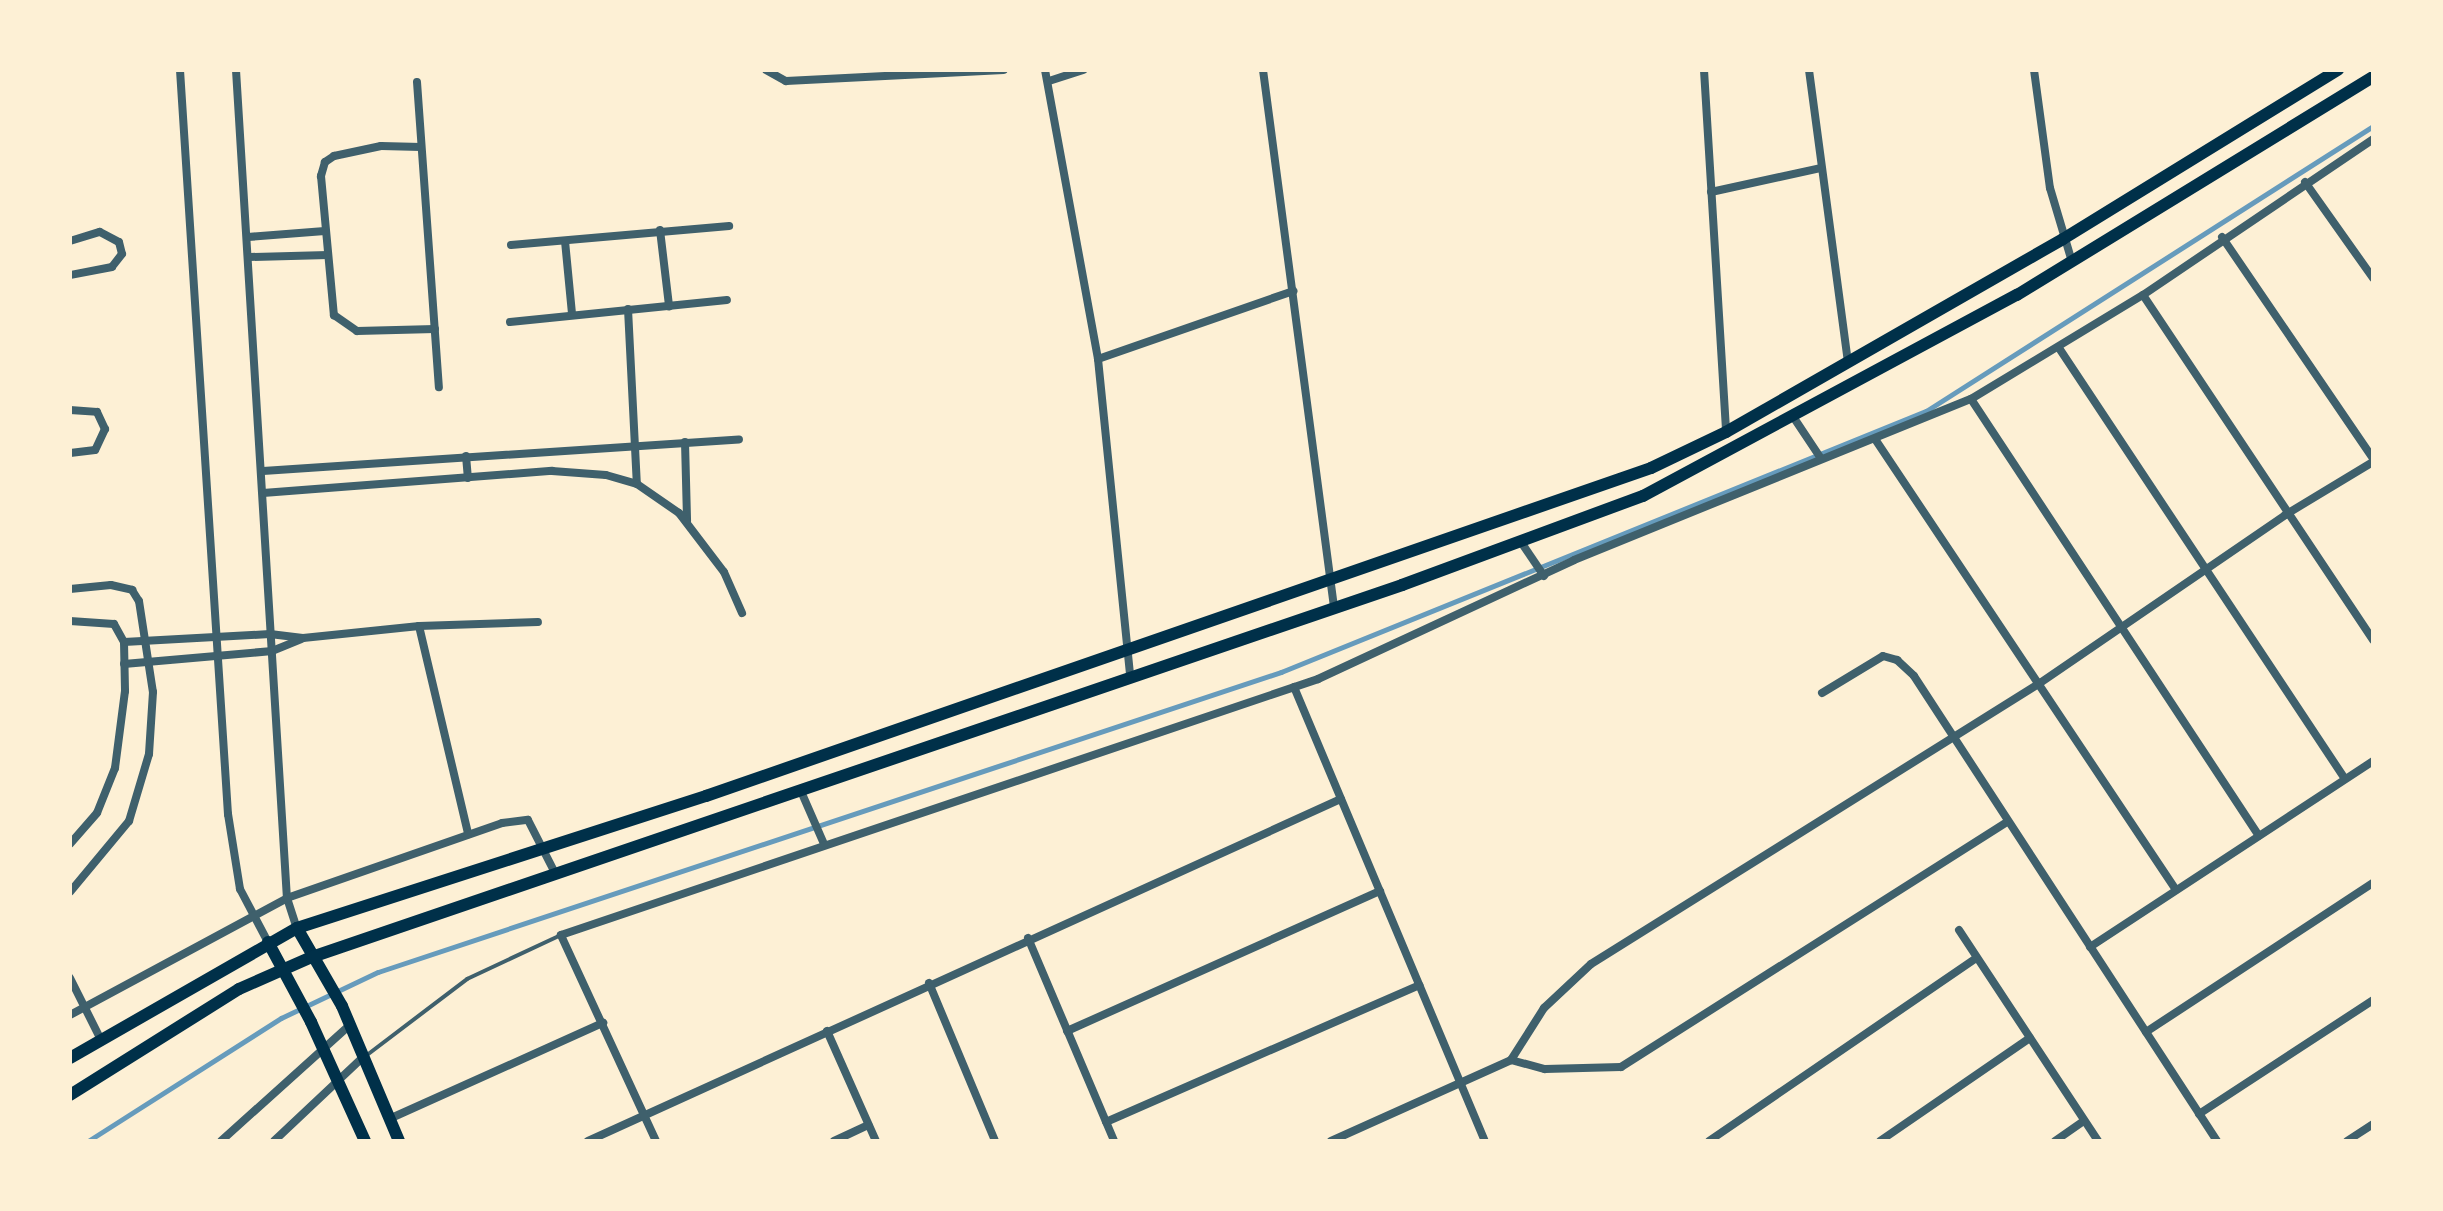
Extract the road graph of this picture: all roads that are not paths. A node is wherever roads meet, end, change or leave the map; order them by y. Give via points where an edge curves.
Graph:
1 (180, 70) edge
2 (236, 70) edge
3 (766, 70) edge
4 (1004, 70) edge
5 (1045, 70) edge
6 (1083, 70) edge
7 (1263, 70) edge
8 (1704, 70) edge
9 (1809, 70) edge
10 (2034, 70) edge
11 (2338, 70) edge
12 (2373, 77) edge
13 (1049, 81) junction
14 (417, 82) dead end
15 (2373, 139) edge
16 (421, 147) junction
17 (1821, 168) junction
18 (2305, 182) junction
19 (1711, 192) junction
20 (729, 226) dead end
21 (660, 230) junction
22 (325, 231) junction
23 (248, 237) junction
24 (2222, 237) junction
25 (2063, 239) junction
26 (70, 241) edge
27 (565, 241) junction
28 (511, 245) dead end
29 (328, 255) junction
30 (250, 257) junction
31 (2072, 262) junction
32 (70, 275) edge
33 (2373, 278) edge
34 (1982, 285) junction
35 (1293, 291) junction
36 (2143, 295) junction
37 (727, 300) dead end
38 (669, 306) junction
39 (1994, 307) junction
40 (628, 309) junction
41 (572, 314) junction
42 (510, 322) dead end
43 (435, 329) junction
44 (2059, 348) junction
45 (1098, 359) junction
46 (1848, 361) junction
47 (439, 387) dead end
48 (1971, 399) junction
49 (70, 410) edge
50 (1794, 418) junction
51 (1726, 432) junction
52 (739, 439) dead end
53 (1875, 439) junction
54 (685, 442) junction
55 (637, 444) junction
56 (70, 453) edge
57 (466, 456) junction
58 (1819, 457) junction
59 (2373, 460) edge
60 (352, 467) junction
61 (263, 471) junction
62 (468, 478) junction
63 (637, 484) junction
64 (353, 488) junction
65 (263, 493) junction
66 (2285, 515) junction
67 (687, 522) junction
68 (1521, 542) junction
69 (2203, 570) junction
70 (1543, 575) junction
71 (1330, 578) junction
72 (70, 589) edge
73 (1334, 607) junction
74 (742, 613) dead end
75 (70, 621) edge
76 (538, 622) dead end
77 (2124, 624) junction
78 (419, 626) junction
79 (270, 634) junction
80 (214, 637) junction
81 (303, 638) junction
82 (2373, 640) edge
83 (147, 641) junction
84 (124, 642) junction
85 (1127, 650) junction
86 (272, 651) junction
87 (216, 658) junction
88 (150, 663) junction
89 (124, 664) junction
90 (1130, 675) junction
91 (2040, 683) junction
92 (1294, 687) junction
93 (1822, 693) dead end
94 (1951, 738) junction
95 (2373, 761) edge
96 (2345, 779) junction
97 (800, 789) junction
98 (1341, 799) junction
99 (2006, 823) junction
100 (468, 834) junction
101 (2259, 836) junction
102 (70, 844) edge
103 (824, 844) junction
104 (543, 847) junction
105 (554, 871) junction
106 (2373, 883) edge
107 (2176, 890) junction
108 (1380, 891) junction
109 (70, 892) edge
110 (287, 898) junction
111 (250, 916) junction
112 (297, 928) junction
113 (1959, 930) dead end
114 (561, 935) junction
115 (1028, 938) junction
116 (268, 942) junction
117 (2090, 947) junction
118 (312, 957) junction
119 (1976, 958) junction
120 (282, 969) junction
121 (70, 978) edge
122 (929, 983) junction
123 (1419, 985) junction
124 (2373, 1000) edge
125 (84, 1007) junction
126 (70, 1015) edge
127 (603, 1023) junction
128 (350, 1025) junction
129 (827, 1031) junction
130 (1067, 1031) junction
131 (2146, 1032) junction
132 (2030, 1038) junction
133 (101, 1040) junction
134 (322, 1048) junction
135 (363, 1057) junction
136 (70, 1058) edge
137 (1511, 1060) junction
138 (337, 1080) junction
139 (1461, 1082) junction
140 (70, 1095) edge
141 (2199, 1114) junction
142 (645, 1115) junction
143 (389, 1119) junction
144 (2084, 1121) junction
145 (1106, 1122) junction
146 (2373, 1124) edge
147 (869, 1125) junction
148 (221, 1141) edge
149 (274, 1141) edge
150 (365, 1141) edge
151 (399, 1141) edge
152 (588, 1141) edge
153 (656, 1141) edge
154 (834, 1141) edge
155 (876, 1141) edge
156 (995, 1141) edge
157 (1114, 1141) edge
158 (1331, 1141) edge
159 (1485, 1141) edge
160 (1709, 1141) edge
161 (1880, 1141) edge
162 (2055, 1141) edge
163 (2098, 1141) edge
164 (2217, 1141) edge
165 (2347, 1141) edge

1 - 80 street
2 - 23 street
3 - 4 street via 786,81
5 - 13 street
6 - 13 street
7 - 35 street
8 - 19 street
9 - 17 street
10 - 25 street via 2050,188
11 - 25 main road
12 - 31 main road
13 - 45 street
14 - 16 street
15 - 18 street
16 - 22 street via 367,149 325,162
16 - 43 street
17 - 19 street
17 - 46 street
18 - 24 street
18 - 33 street
19 - 51 street
20 - 21 street
21 - 27 street
21 - 38 street
22 - 23 street
22 - 29 street
23 - 30 street
24 - 36 street
24 - 59 street
25 - 31 street
25 - 34 main road
26 - 32 street via 100,232 119,242 122,254 112,267
27 - 28 street
27 - 41 street
29 - 30 street
29 - 43 street via 334,315 342,325 357,331
30 - 61 street
31 - 39 main road
34 - 39 main road
34 - 46 main road
35 - 45 street
35 - 71 street
36 - 44 street
36 - 66 street
37 - 38 street
38 - 40 street
39 - 50 main road
40 - 41 street
40 - 55 street
41 - 42 street
43 - 47 street
44 - 48 street
44 - 69 street
45 - 85 street
46 - 51 main road
48 - 53 street
48 - 77 street
49 - 56 street via 97,412 105,429 95,450
50 - 58 street
50 - 68 main road via 1673,483
51 - 71 main road via 1599,488
52 - 54 street
53 - 58 street
53 - 91 street
54 - 55 street
54 - 67 street
55 - 57 street
55 - 63 street
57 - 60 street
57 - 62 street
58 - 70 street
59 - 66 street
60 - 61 street
60 - 64 street
61 - 65 street
62 - 63 street via 575,471
62 - 64 street
63 - 67 street
64 - 65 street
65 - 79 street
66 - 69 street
66 - 82 street
67 - 74 street via 724,572
68 - 70 street
68 - 73 main road
69 - 77 street
69 - 96 street
70 - 92 street
71 - 73 street
71 - 85 main road
72 - 83 street via 111,585 132,590
73 - 90 main road
75 - 84 street via 107,620
76 - 78 street
77 - 91 street
77 - 101 street
78 - 81 street
78 - 100 street
79 - 80 street
79 - 81 street
79 - 86 street
80 - 83 street
80 - 87 street
81 - 86 street
83 - 84 street
83 - 88 street
84 - 89 street
85 - 90 street
85 - 104 main road
86 - 87 street
86 - 110 street
87 - 88 street
87 - 111 street via 234,870
88 - 89 street
88 - 109 street via 152,726 141,789 129,821
89 - 102 street via 124,731 115,768 97,813
90 - 97 main road
91 - 94 street
91 - 107 street
92 - 98 street
92 - 103 street
93 - 94 street via 1873,659 1891,657 1914,676
94 - 99 street
94 - 137 street via 1591,964 1544,1008
95 - 96 street
96 - 101 street
97 - 103 street
97 - 105 main road
98 - 108 street
98 - 115 street
99 - 117 street
99 - 137 street via 1621,1067 1545,1069
100 - 104 street via 528,820
100 - 110 street
101 - 107 street
103 - 114 street
104 - 105 street
104 - 112 main road
105 - 118 main road
106 - 131 street
107 - 117 street
108 - 123 street
108 - 130 street
110 - 111 street
110 - 112 street
111 - 116 street
111 - 125 street
112 - 116 main road
112 - 118 main road
113 - 119 street
114 - 127 street
114 - 135 lane via 467,979
115 - 122 street
115 - 130 street
116 - 120 main road
116 - 133 main road
117 - 131 street
118 - 120 main road
118 - 128 main road
119 - 132 street
119 - 160 street
120 - 134 main road
120 - 140 main road via 239,989
121 - 125 street
122 - 129 street
122 - 156 street
123 - 139 street
123 - 145 street
124 - 141 street
125 - 126 street
125 - 133 street
127 - 142 street
127 - 143 street
128 - 134 street
128 - 135 main road
129 - 142 street
129 - 147 street
130 - 145 street
131 - 141 street
132 - 144 street
132 - 161 street
133 - 136 main road
134 - 138 main road
134 - 148 street
135 - 138 street
135 - 143 main road
137 - 139 street
138 - 149 street
138 - 150 main road
139 - 158 street
139 - 159 street
141 - 164 street
142 - 152 street
142 - 153 street
143 - 151 main road
144 - 162 street
144 - 163 street
145 - 157 street
146 - 165 street
147 - 154 street
147 - 155 street

